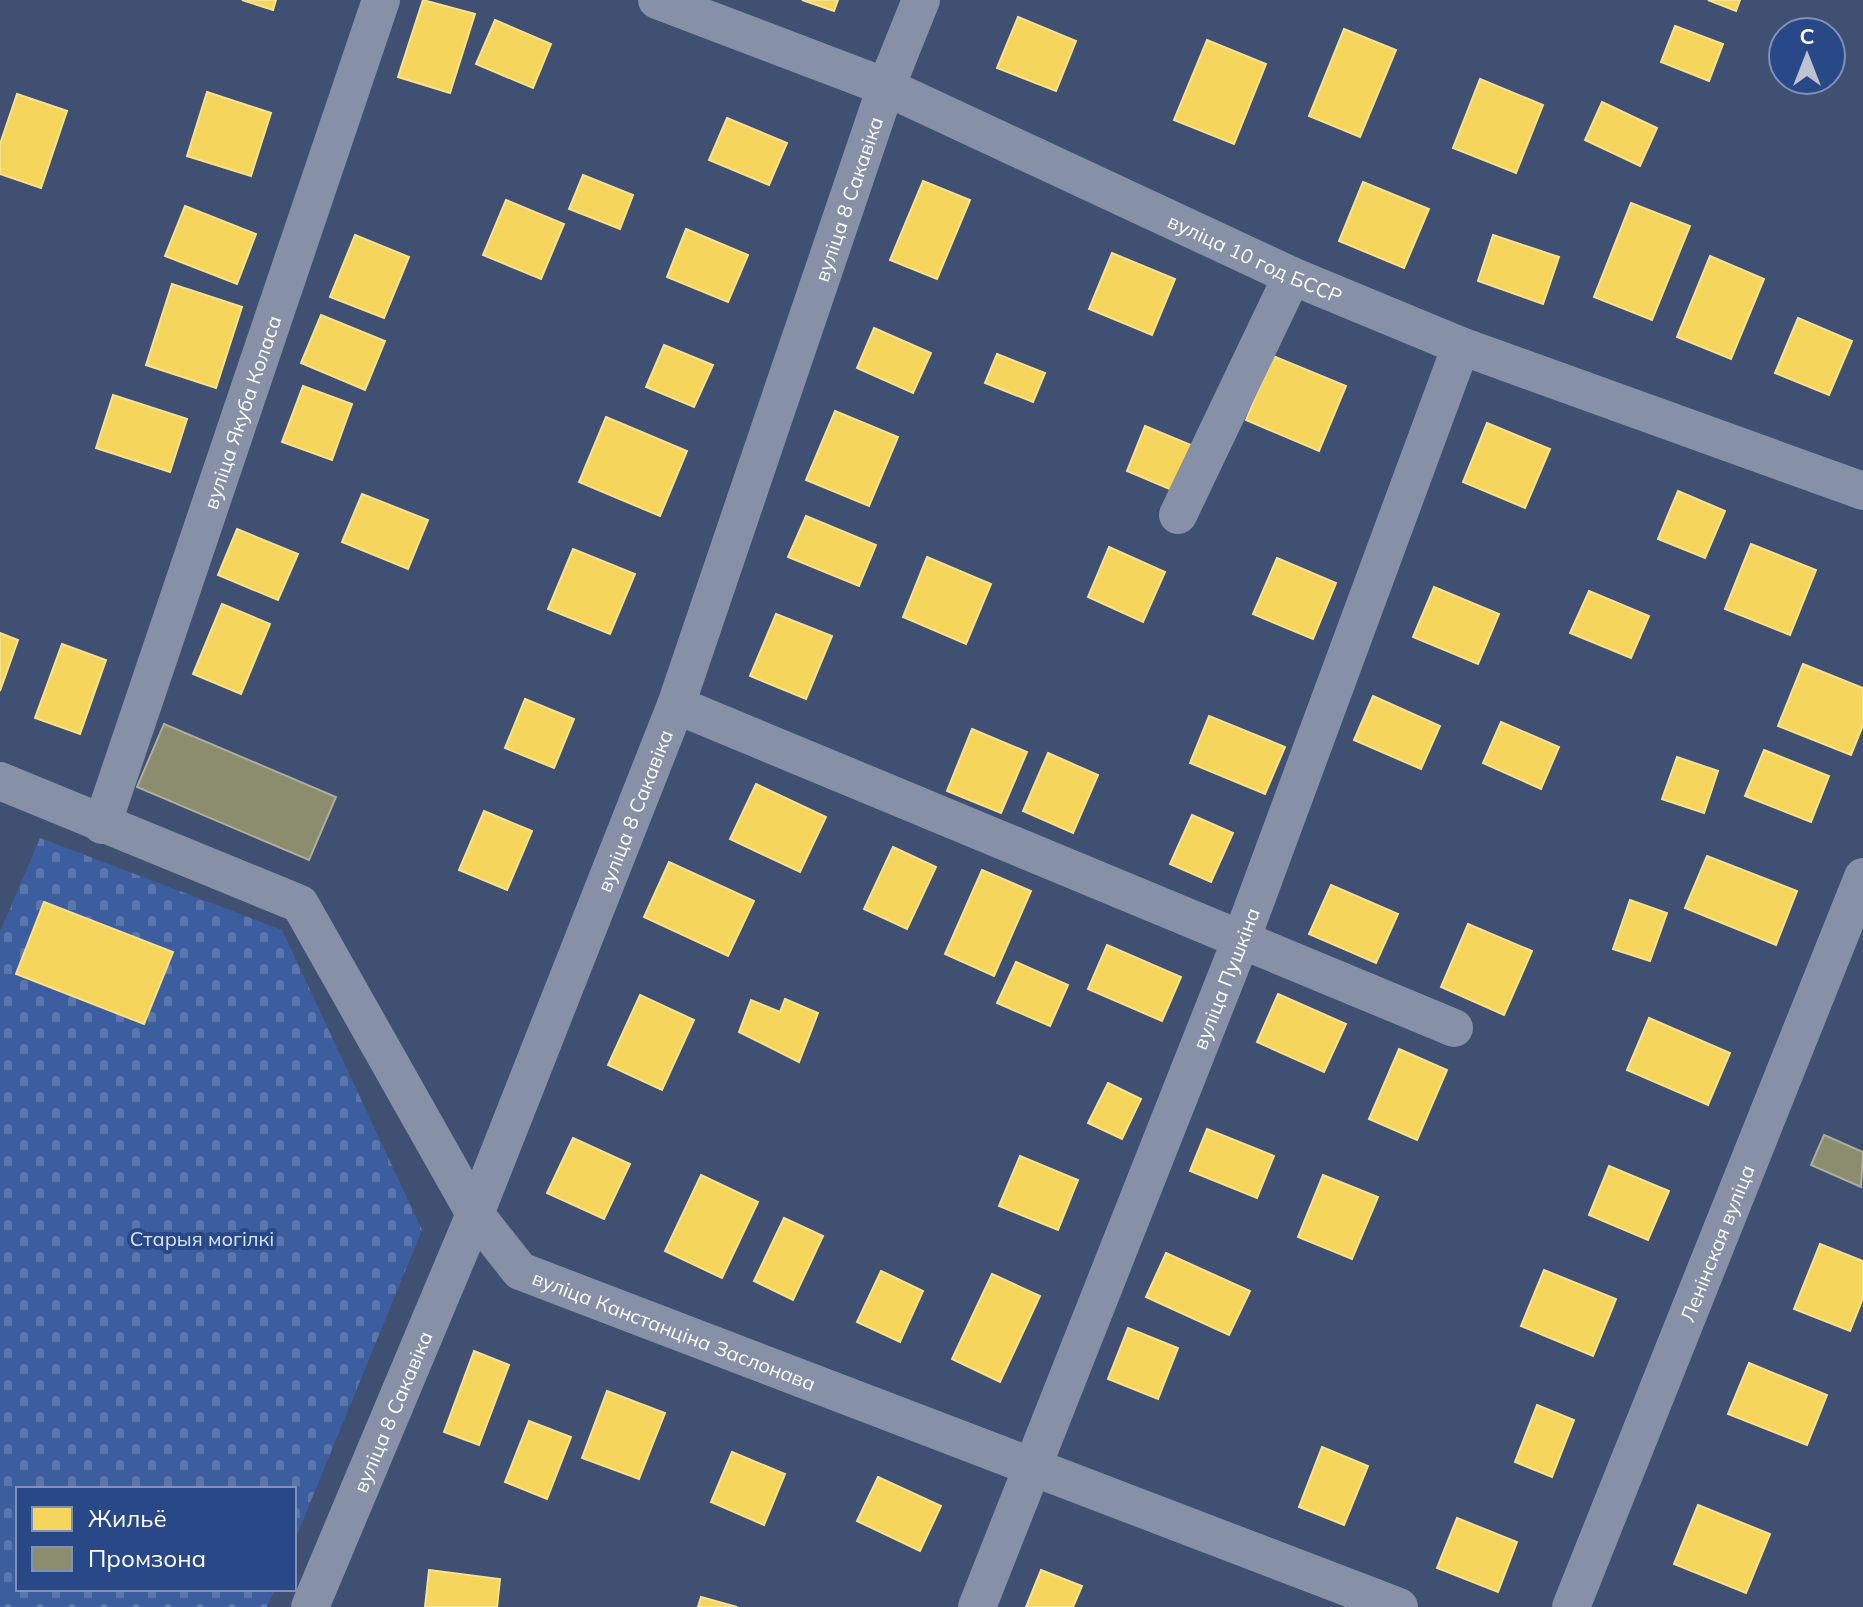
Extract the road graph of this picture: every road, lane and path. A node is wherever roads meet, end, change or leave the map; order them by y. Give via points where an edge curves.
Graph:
1 (381, 0) edge
2 (657, 0) edge
3 (921, 0) edge
4 (886, 87) junction
5 (1292, 276) junction
6 (1461, 346) junction
7 (1863, 491) edge
8 (1178, 515) dead end
9 (676, 705) junction
10 (0, 781) edge
11 (102, 825) junction
12 (1863, 877) edge
13 (1241, 940) junction
14 (1454, 1028) dead end
15 (475, 1214) junction
16 (1035, 1467) junction
17 (310, 1607) edge
18 (977, 1607) edge
19 (1399, 1607) edge
20 (1571, 1607) edge

1 - 11 street, вуліца Якуба Коласа
2 - 4 street, вуліца 10 год БССР
3 - 4 street, вуліца 8 Сакавіка
4 - 5 street, вуліца 10 год БССР
4 - 9 street, вуліца 8 Сакавіка
5 - 6 street, вуліца 10 год БССР
5 - 8 street
6 - 7 street, вуліца 10 год БССР
6 - 13 street, вуліца Пушкіна
9 - 13 street
9 - 15 street, вуліца 8 Сакавіка
10 - 11 street, вуліца Канстанціна Заслонава
11 - 15 street, вуліца Канстанціна Заслонава via 300,904
12 - 20 street, Ленінская вуліца
13 - 14 street
13 - 16 street, вуліца Пушкіна
15 - 16 street, вуліца Канстанціна Заслонава via 520,1271
15 - 17 street, вуліца 8 Сакавіка
16 - 18 street, вуліца Пушкіна
16 - 19 street, вуліца Канстанціна Заслонава

